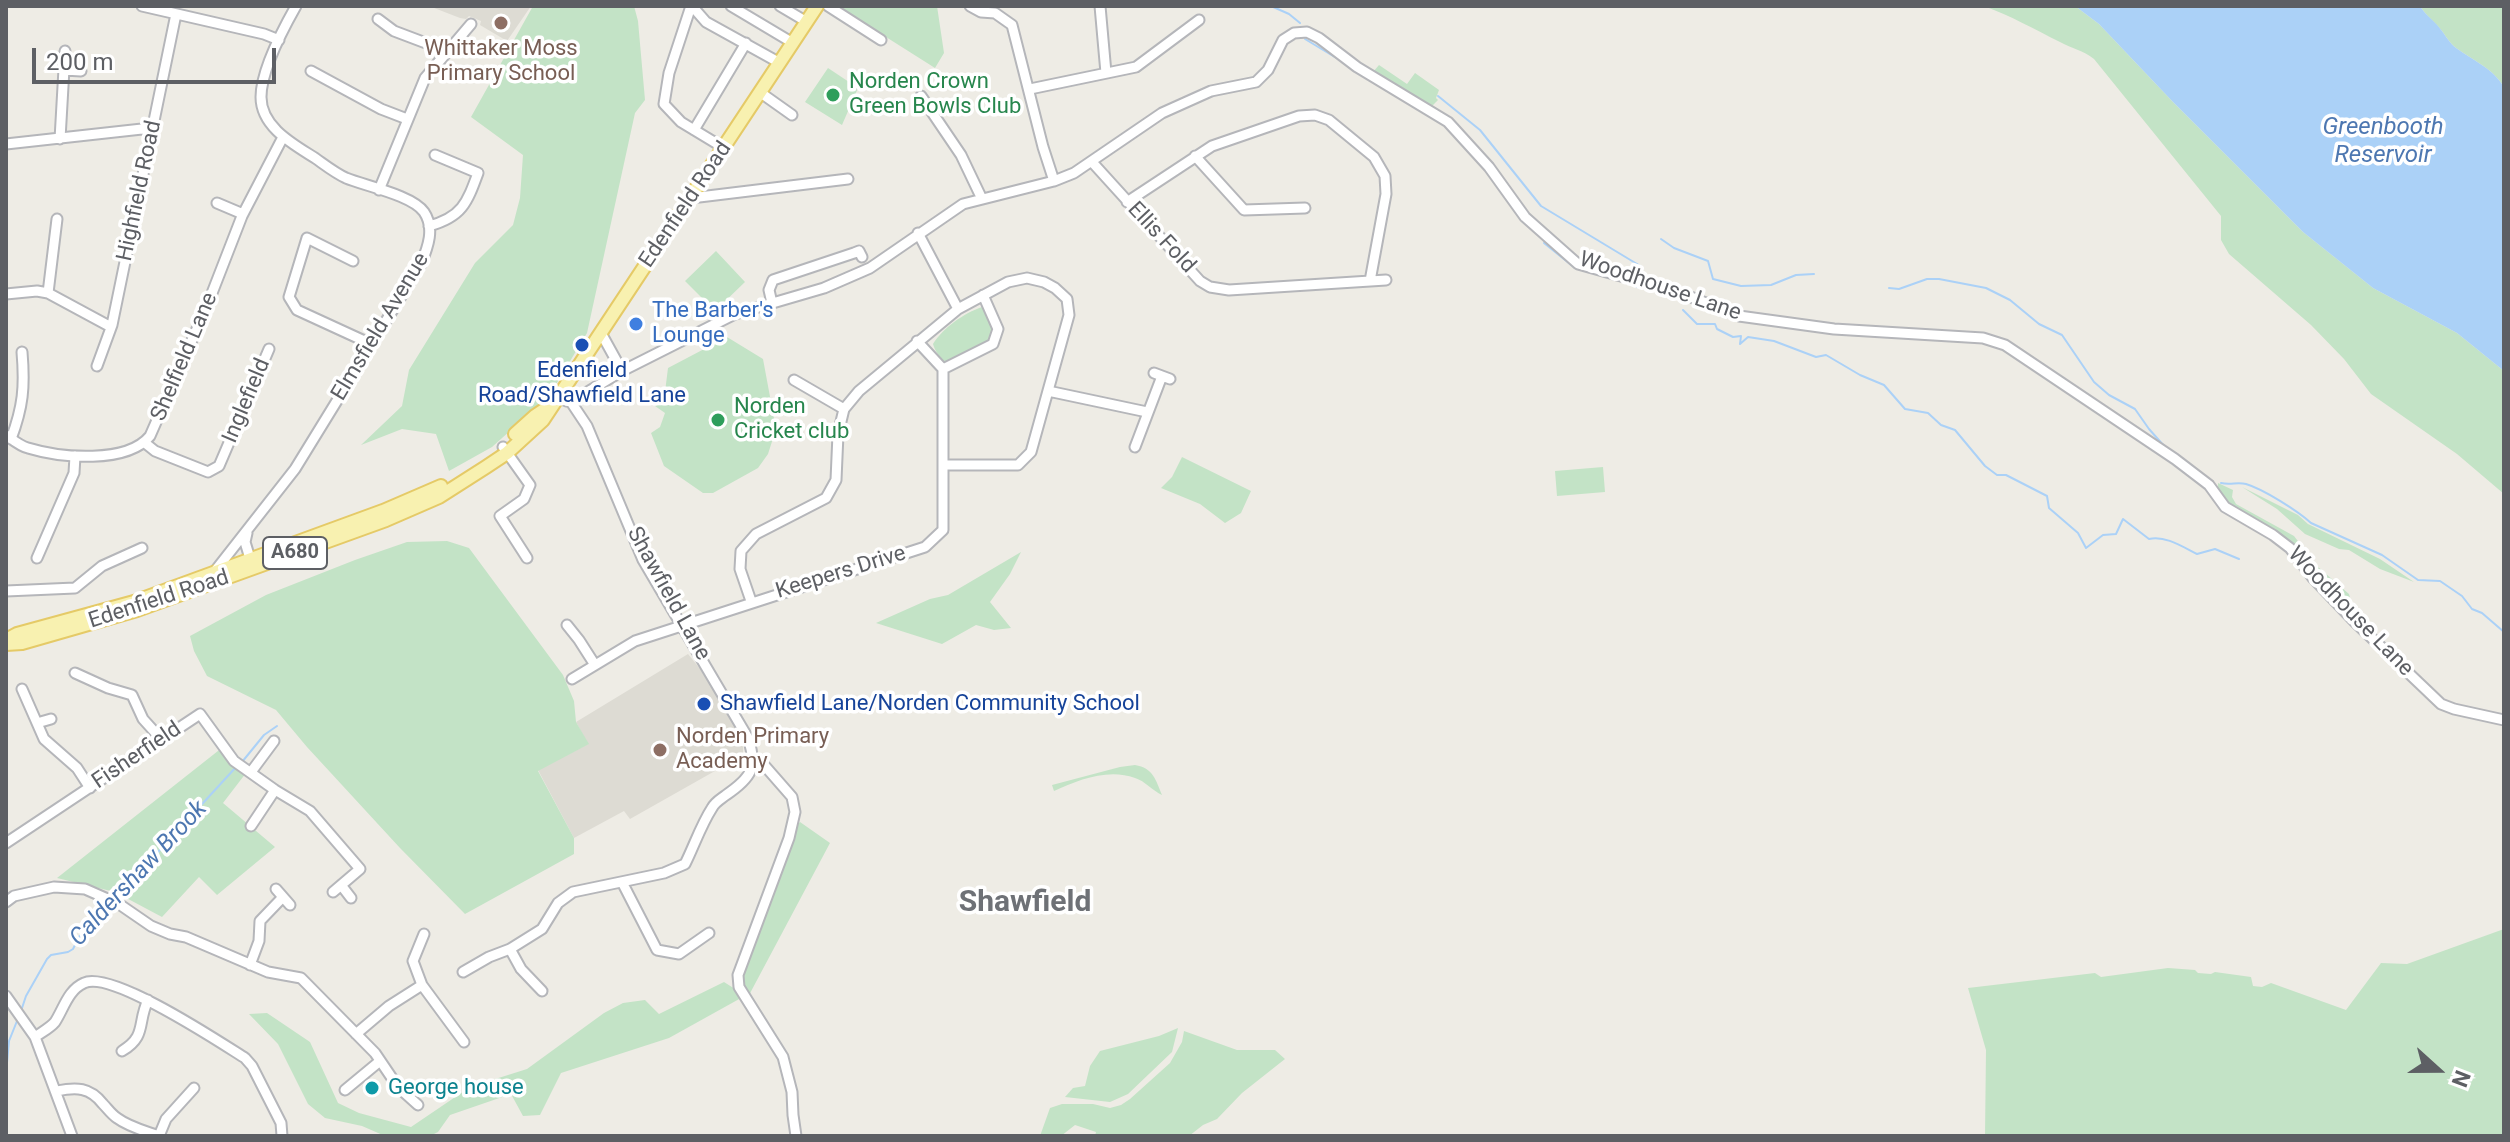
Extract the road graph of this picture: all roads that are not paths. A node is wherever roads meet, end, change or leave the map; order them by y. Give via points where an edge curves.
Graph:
1 (142, 6) edge
2 (296, 6) edge
3 (692, 6) edge
4 (731, 6) edge
5 (780, 6) edge
6 (817, 6) edge
7 (828, 6) edge
8 (970, 6) edge
9 (1100, 6) edge
10 (176, 14) junction
11 (378, 19) dead end
12 (1200, 21) dead end
13 (807, 22) junction
14 (471, 24) dead end
15 (279, 40) junction
16 (881, 40) dead end
17 (746, 43) junction
18 (793, 43) junction
19 (65, 51) dead end
20 (443, 55) junction
21 (780, 63) junction
22 (64, 70) junction
23 (81, 71) dead end
24 (311, 71) dead end
25 (1106, 73) junction
26 (1030, 89) junction
27 (761, 93) junction
28 (921, 96) dead end
29 (792, 115) dead end
30 (407, 119) junction
31 (694, 130) junction
32 (153, 131) junction
33 (283, 137) junction
34 (60, 139) junction
35 (6, 144) edge
36 (724, 148) junction
37 (435, 155) dead end
38 (1195, 156) junction
39 (1092, 162) junction
40 (848, 179) dead end
41 (1054, 181) junction
42 (379, 190) junction
43 (691, 198) junction
44 (982, 199) junction
45 (1127, 202) junction
46 (217, 203) dead end
47 (1299, 205) dead end
48 (243, 214) junction
49 (57, 219) dead end
50 (429, 226) junction
51 (918, 233) junction
52 (862, 257) dead end
53 (353, 261) dead end
54 (1386, 280) dead end
55 (1370, 281) junction
56 (48, 293) junction
57 (6, 294) edge
58 (983, 295) junction
59 (772, 303) junction
60 (958, 309) junction
61 (111, 327) junction
62 (601, 333) junction
63 (917, 341) junction
64 (371, 344) junction
65 (269, 349) dead end
66 (22, 352) dead end
67 (97, 366) dead end
68 (943, 369) junction
69 (622, 371) junction
70 (1162, 376) dead end
71 (794, 380) dead end
72 (1048, 391) junction
73 (555, 401) junction
74 (571, 402) junction
75 (844, 409) junction
76 (1147, 412) junction
77 (8, 437) edge
78 (145, 443) junction
79 (1135, 447) dead end
80 (505, 450) junction
81 (75, 456) junction
82 (943, 465) junction
83 (247, 530) junction
84 (142, 548) dead end
85 (37, 558) dead end
86 (527, 558) dead end
87 (251, 564) junction
88 (215, 571) junction
89 (6, 591) edge
90 (751, 601) junction
91 (95, 617) junction
92 (567, 625) dead end
93 (682, 625) junction
94 (6, 642) edge
95 (595, 665) junction
96 (75, 673) dead end
97 (572, 679) dead end
98 (22, 689) dead end
99 (51, 719) dead end
100 (2504, 720) edge
101 (37, 723) junction
102 (162, 740) junction
103 (272, 748) dead end
104 (753, 758) junction
105 (247, 769) junction
106 (90, 788) junction
107 (275, 790) junction
108 (251, 826) dead end
109 (6, 843) edge
110 (622, 882) junction
111 (283, 897) dead end
112 (351, 898) dead end
113 (6, 902) edge
114 (709, 933) dead end
115 (424, 934) dead end
116 (510, 949) junction
117 (250, 965) junction
118 (463, 972) dead end
119 (422, 985) junction
120 (542, 991) dead end
121 (6, 996) edge
122 (148, 1000) junction
123 (356, 1034) junction
124 (35, 1037) junction
125 (464, 1042) dead end
126 (122, 1051) dead end
127 (380, 1061) junction
128 (194, 1088) dead end
129 (345, 1090) dead end
130 (57, 1091) junction
131 (418, 1105) dead end
132 (72, 1136) edge
133 (159, 1136) edge
134 (282, 1136) edge
135 (796, 1136) edge

1 - 10 street
2 - 15 street, Elmsfield Avenue
3 - 17 street via 706,22
3 - 31 street via 664,104
4 - 18 street
5 - 13 street
6 - 13 main road, Edenfield Road / A680
7 - 16 street
8 - 26 street via 1012,25
9 - 25 street
10 - 15 street
10 - 32 street, Highfield Road
11 - 20 street
12 - 25 street via 1136,67
13 - 18 main road, Edenfield Road / A680
14 - 20 street
15 - 33 street, Elmsfield Avenue via 260,98
17 - 21 street
17 - 31 street
18 - 21 main road, Edenfield Road / A680
19 - 22 street
20 - 30 street via 425,78
21 - 27 main road, Edenfield Road / A680
22 - 23 street
22 - 34 street
24 - 30 street
25 - 26 street
26 - 41 street
27 - 29 street
27 - 36 main road, Edenfield Road / A680
28 - 44 street via 961,155
30 - 42 street
31 - 36 street
32 - 34 street
32 - 61 street, Highfield Road
33 - 42 street, Elmsfield Avenue via 342,176
33 - 48 street, Shelfield Lane
34 - 35 street
36 - 43 main road, Edenfield Road / A680
37 - 50 street via 478,173 458,213
38 - 45 street
38 - 47 street via 1244,210
38 - 55 street via 1299,116 1329,120 1374,157 1385,176
39 - 41 street, Woodhouse Lane
39 - 45 street, Ellis Fold
39 - 100 street, Woodhouse Lane via 1162,113 1211,91 1261,79 1283,40 1307,32 1448,122 1525,217 1578,264 1678,292 1739,316 1834,329 1983,338 2005,345 2175,459 2209,485 2225,507 2281,542 2441,704
40 - 43 street
41 - 44 street, Woodhouse Lane
42 - 50 street, Elmsfield Avenue via 423,210
43 - 62 main road, Edenfield Road / A680
44 - 51 street, Woodhouse Lane via 963,204
45 - 55 street, Ellis Fold via 1210,287
46 - 48 street
48 - 78 street, Shelfield Lane
49 - 56 street
50 - 64 street, Elmsfield Avenue via 421,264
51 - 59 street, Woodhouse Lane via 870,268
51 - 60 street
52 - 59 street via 859,251 773,280
53 - 64 street via 307,238 289,297 297,310
54 - 55 street, Ellis Fold
56 - 57 street
56 - 61 street
58 - 60 street
58 - 68 street via 998,329 993,344
58 - 72 street via 1027,278 1044,282 1067,299 1069,315
59 - 69 street, Woodhouse Lane via 735,314
60 - 63 street
61 - 67 street, Highfield Road
62 - 69 street
62 - 73 main road, Edenfield Road / A680
63 - 68 street
63 - 75 street
64 - 83 street, Elmsfield Avenue via 295,469
65 - 78 street, Inglefield via 219,466 208,472
66 - 77 street via 22,410
68 - 82 street, Keepers Drive
69 - 74 street, Woodhouse Lane
70 - 76 street
71 - 75 street
72 - 76 street
72 - 82 street via 1031,452 1018,465
73 - 74 street
73 - 80 main road, Edenfield Road / A680
74 - 93 street, Shawfield Lane via 587,426 643,560
75 - 90 street via 836,480 826,498 756,534 741,551 740,569
76 - 79 street
77 - 81 street, Shelfield Lane via 26,448
78 - 81 street, Shelfield Lane via 113,455
80 - 86 street via 530,485 524,499 500,516
80 - 87 main road, Edenfield Road / A680 via 436,489
81 - 85 street via 74,473
82 - 90 street, Keepers Drive via 943,530 925,547
83 - 87 street
83 - 88 street, Elmsfield Avenue
84 - 89 street via 102,566 75,588
87 - 88 main road, Edenfield Road / A680
87 - 91 main road, Edenfield Road / A680 via 137,610
88 - 91 main road, Edenfield Road / A680
90 - 93 street, Keepers Drive
91 - 94 main road, Edenfield Road / A680 via 22,643
92 - 95 street
93 - 95 street, Keepers Drive via 635,641
93 - 104 street, Shawfield Lane via 748,738
95 - 97 street, Keepers Drive
96 - 102 street via 132,695 143,719
98 - 101 street
99 - 101 street
101 - 106 street via 44,739 77,768
102 - 105 street, Fisherfield via 200,714 234,761
102 - 106 street, Fisherfield
103 - 105 street
104 - 110 street via 747,777 714,804 685,864
104 - 135 street via 792,797 795,812 738,975 739,987 783,1057
105 - 107 street, Fisherfield
106 - 109 street, Fisherfield
107 - 108 street
107 - 112 street, Fisherfield via 310,811 364,865 337,888
110 - 114 street via 657,950 679,954
110 - 116 street via 573,892 558,903 542,929
111 - 117 street via 260,921
113 - 117 street via 54,887 85,889 151,926
115 - 119 street via 413,961
116 - 118 street
116 - 120 street
117 - 123 street via 301,978
119 - 123 street
119 - 125 street
121 - 124 street
122 - 124 street via 105,982 87,981 73,989 53,1025
122 - 126 street via 140,1036
122 - 134 street via 245,1058 281,1123
123 - 127 street
124 - 130 street
127 - 129 street
127 - 131 street
128 - 133 street via 188,1101 166,1119
130 - 132 street
130 - 133 street via 85,1089 120,1121

